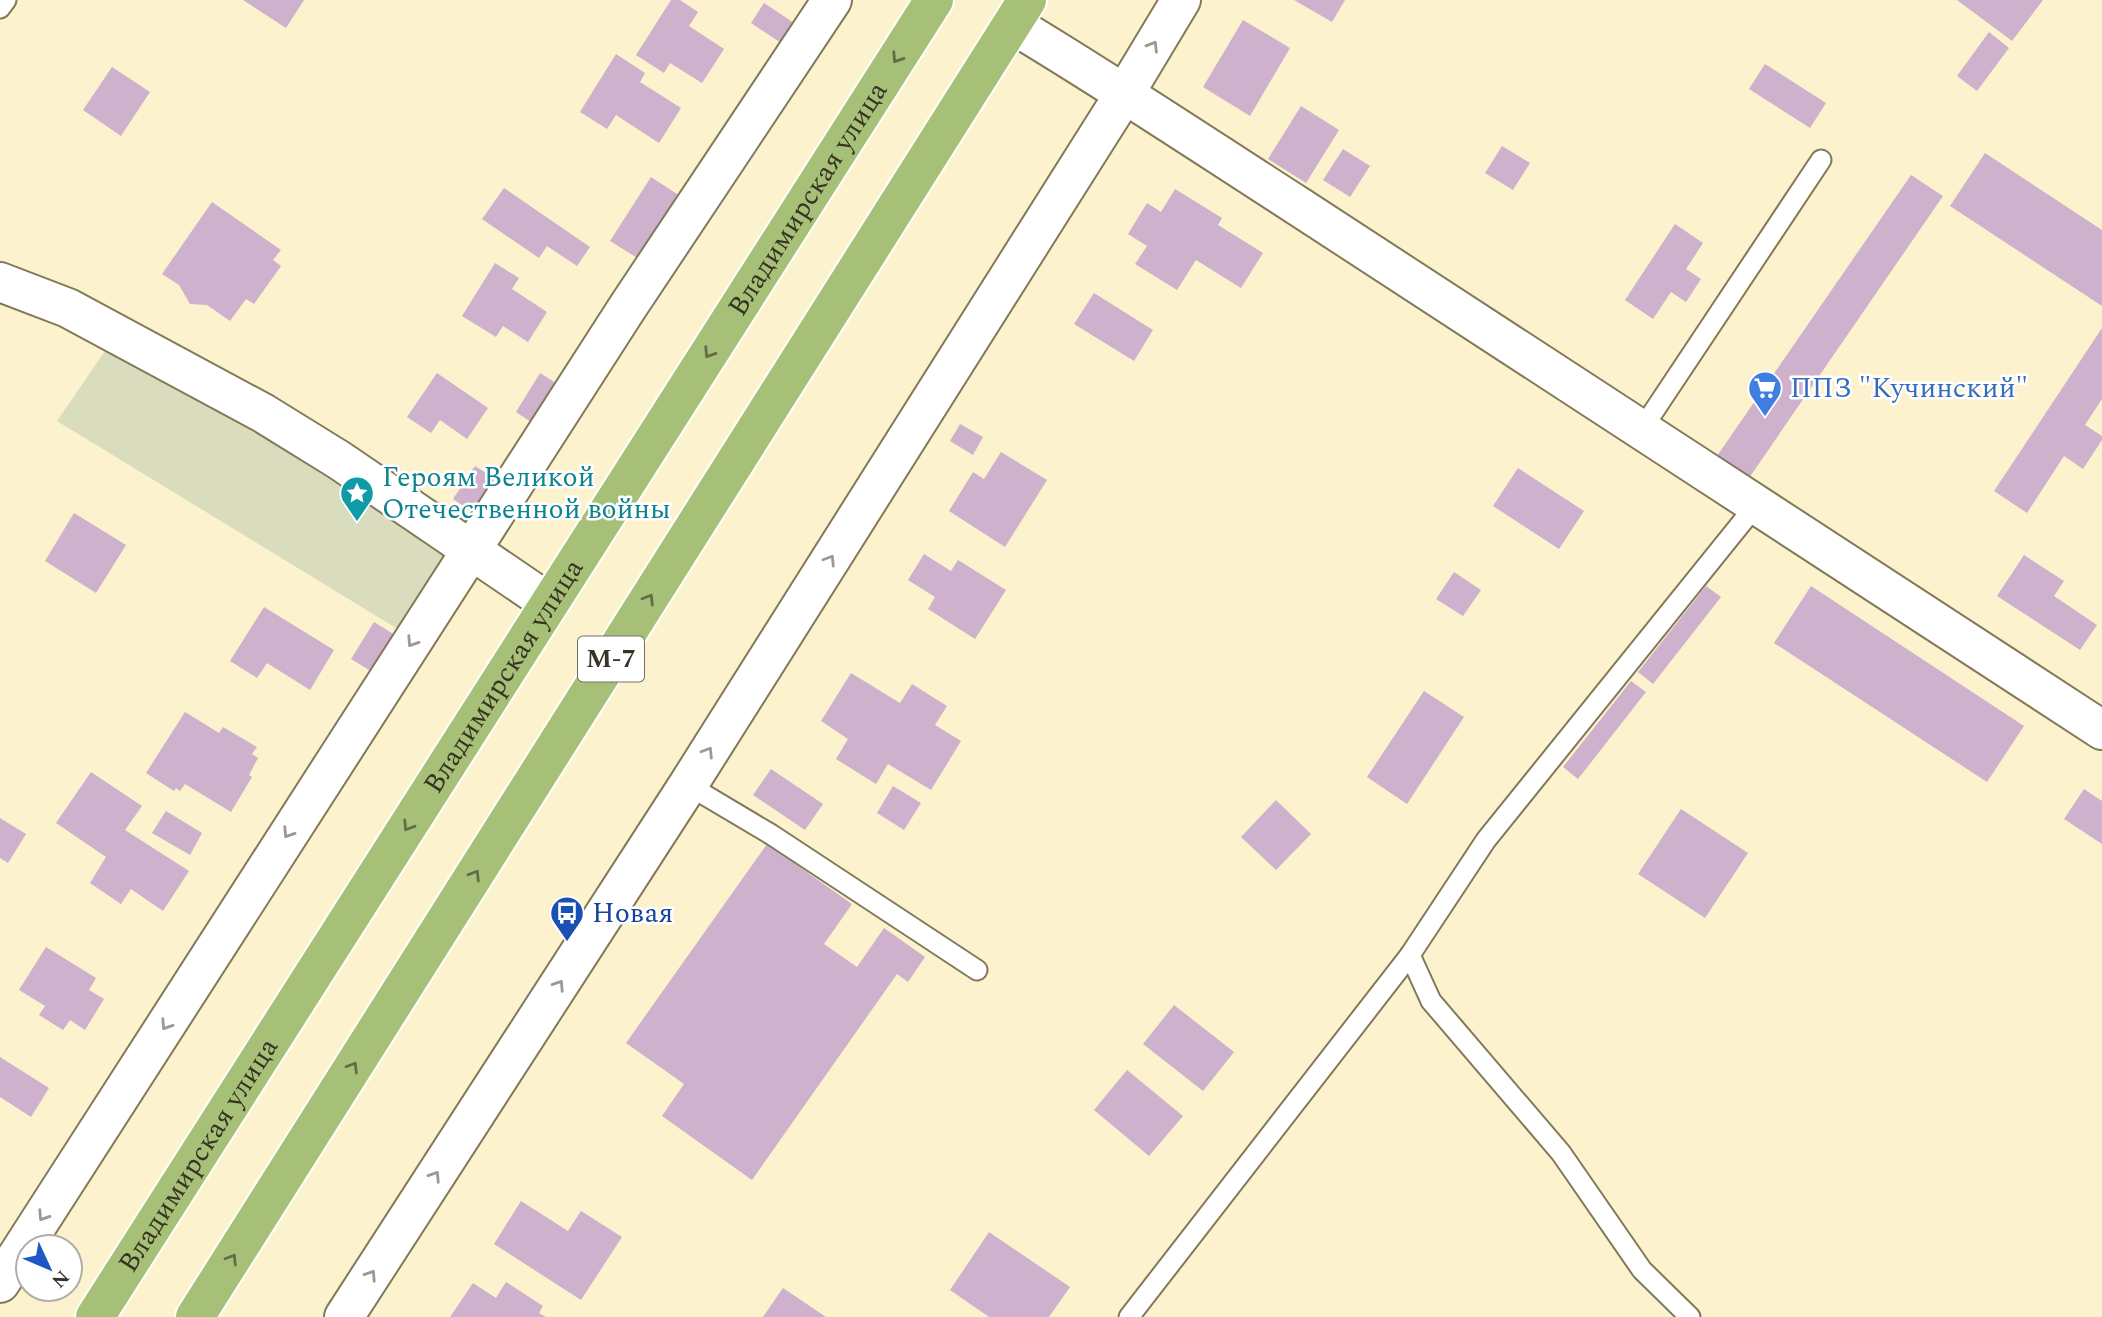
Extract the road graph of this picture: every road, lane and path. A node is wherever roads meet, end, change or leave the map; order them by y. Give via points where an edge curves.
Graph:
1 (6, 0) edge
2 (832, 0) edge
3 (934, 0) edge
4 (1181, 0) edge
5 (0, 8) edge
6 (1020, 12) edge
7 (1125, 93) junction
8 (1821, 160) dead end
9 (0, 282) edge
10 (1642, 429) junction
11 (1756, 505) junction
12 (471, 550) junction
13 (550, 603) junction
14 (2102, 730) edge
15 (688, 785) junction
16 (1410, 954) junction
17 (977, 970) dead end
18 (0, 1283) edge
19 (95, 1317) edge
20 (195, 1317) edge
21 (344, 1317) edge
22 (1129, 1317) edge
23 (1690, 1317) edge

1 - 5 lane
2 - 12 street
3 -> 13 highway, Владимирская улица / М-7
7 -> 4 street
6 - 7 street
20 -> 6 highway, М-7
7 - 10 street
15 -> 7 street
8 - 10 lane
9 - 12 street via 68,308 263,412
10 - 11 street
11 - 14 street
11 - 16 lane via 1486,840
12 - 13 street
12 -> 18 street
13 -> 19 highway, Владимирская улица / М-7
15 - 17 lane
21 -> 15 street
16 - 22 lane
16 - 23 lane via 1431,1001 1561,1153 1642,1270

